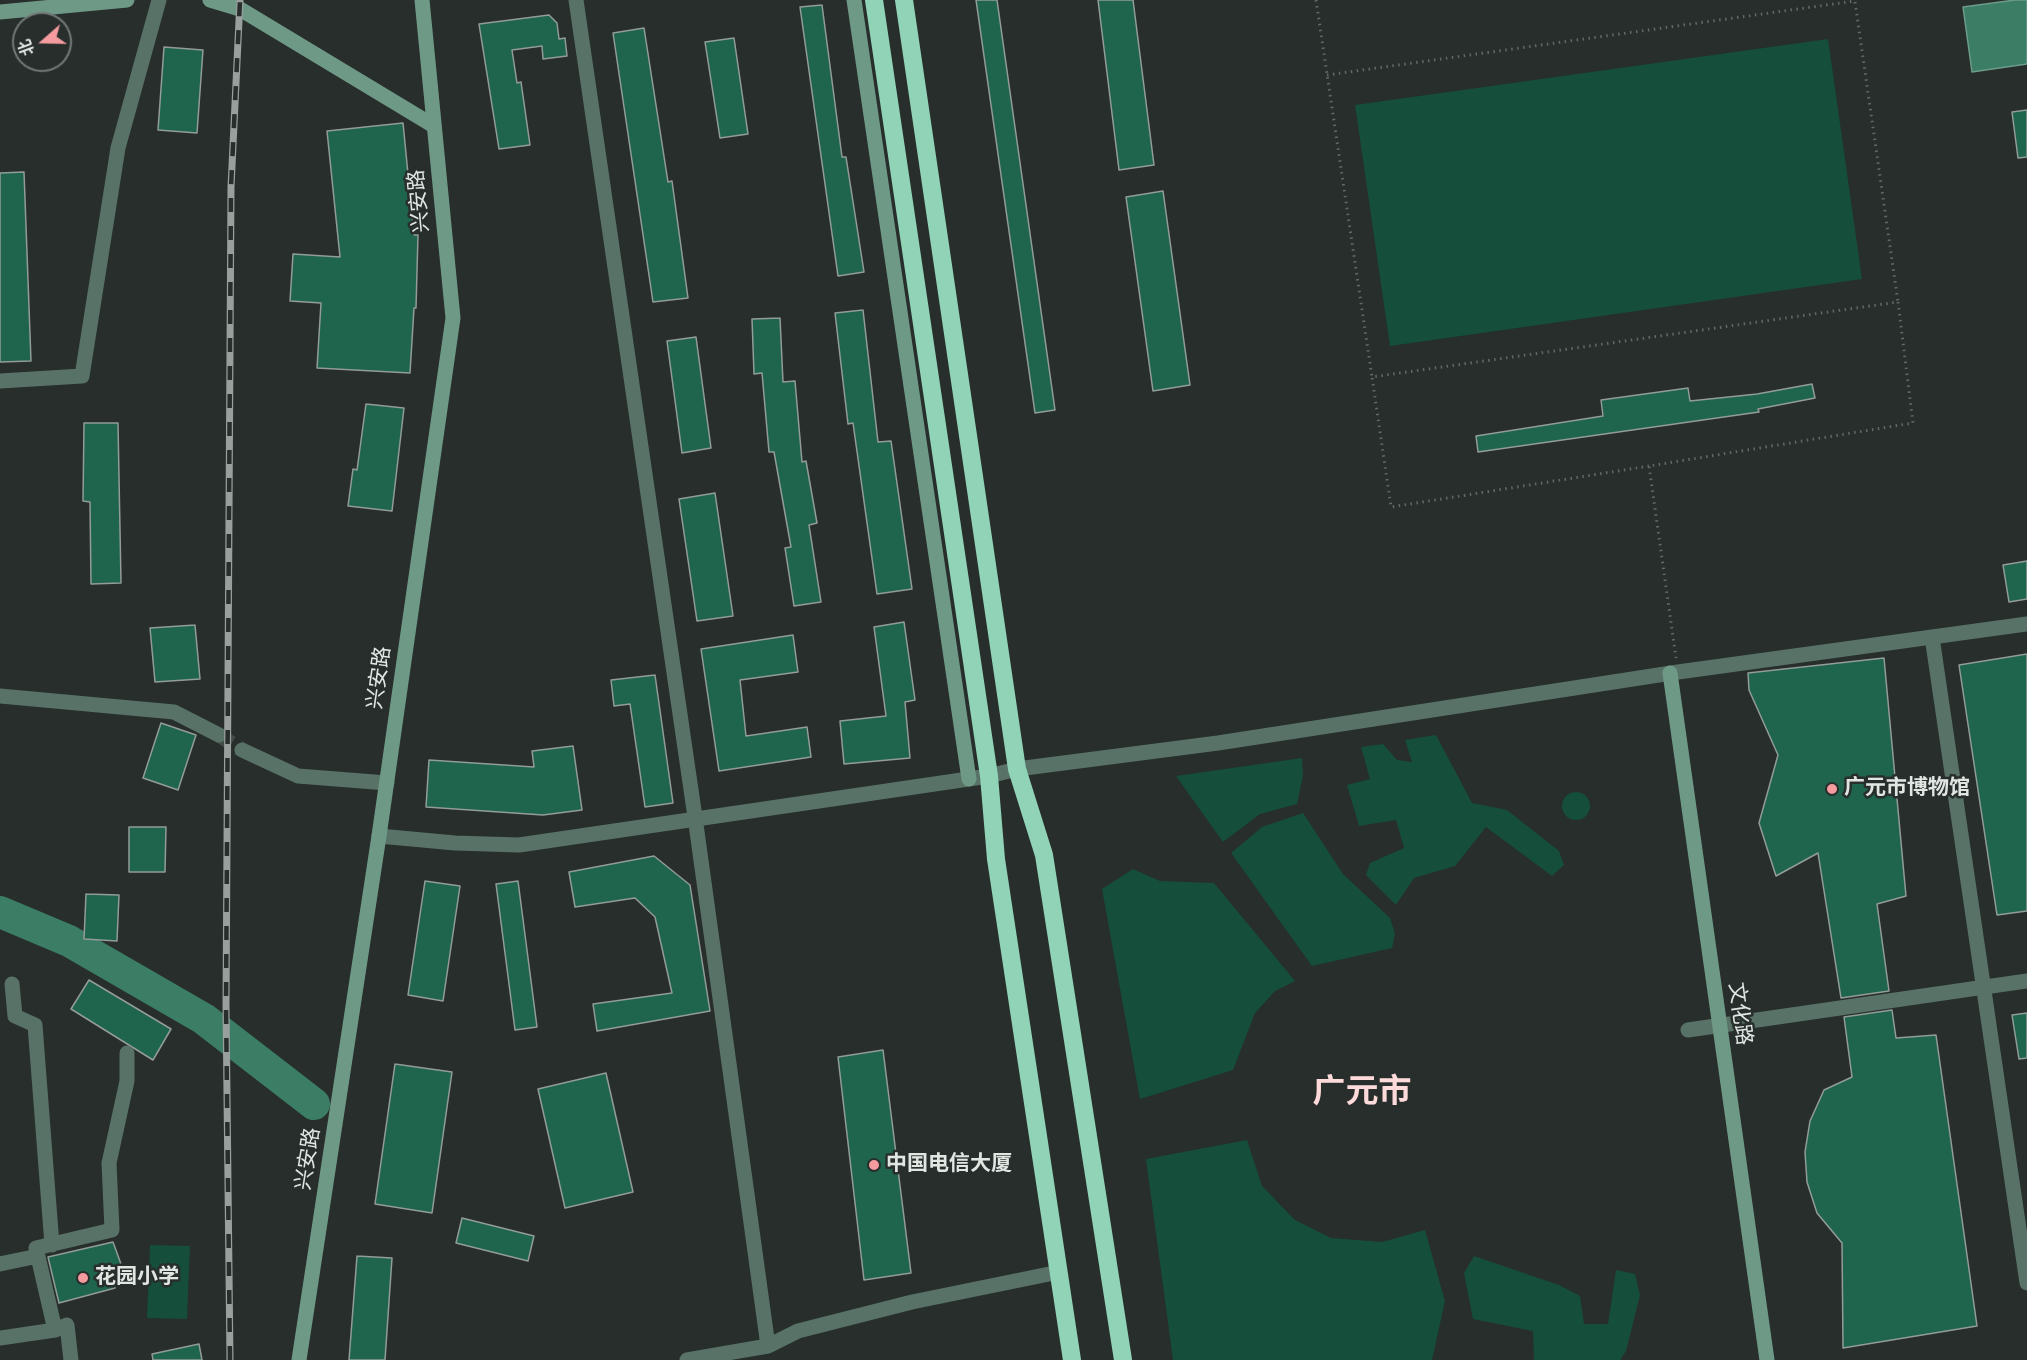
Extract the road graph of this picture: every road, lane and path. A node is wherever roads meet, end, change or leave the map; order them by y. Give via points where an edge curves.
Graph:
1 (127, 0) edge
2 (159, 0) edge
3 (210, 0) edge
4 (422, 0) edge
5 (576, 0) edge
6 (854, 0) edge
7 (874, 0) edge
8 (903, 0) edge
9 (1316, 0) edge
10 (1855, 1) edge
11 (0, 12) edge
12 (1327, 75) junction
13 (434, 126) junction
14 (1898, 302) junction
15 (1372, 377) junction
16 (0, 381) edge
17 (1649, 466) junction
18 (2027, 624) edge
19 (1932, 637) junction
20 (1674, 672) junction
21 (0, 696) edge
22 (219, 735) tunnel mouth
23 (242, 750) tunnel mouth
24 (1017, 769) junction
25 (989, 776) junction
26 (969, 779) junction
27 (387, 783) junction
28 (695, 817) junction
29 (379, 836) junction
30 (2027, 981) edge
31 (12, 984) dead end
32 (1984, 987) junction
33 (1720, 1025) junction
34 (1688, 1030) dead end
35 (127, 1053) dead end
36 (52, 1245) junction
37 (38, 1256) junction
38 (0, 1264) edge
39 (1059, 1272) junction
40 (2027, 1282) edge
41 (55, 1330) junction
42 (0, 1338) edge
43 (768, 1346) junction
44 (71, 1360) edge
45 (300, 1360) edge
46 (687, 1360) edge
47 (1072, 1360) edge
48 (1123, 1360) edge
49 (1767, 1360) edge

1 - 11 street
2 - 16 street via 118,148 82,376
3 - 13 street via 240,9
4 - 13 street, 兴安路
5 - 28 street
6 - 26 street
7 - 25 highway
8 - 24 highway
9 - 12 path
10 - 12 path
10 - 14 path
12 - 15 path
13 - 27 street, 兴安路 via 453,318
14 - 15 path
14 - 17 path via 1913,423
15 - 17 path via 1391,507
17 - 20 path
18 - 19 street
19 - 20 street
19 - 32 street
20 - 24 street via 1218,743
20 - 33 street, 文化路
21 - 22 street via 174,712
23 - 27 street via 298,776
24 - 25 street
24 - 48 highway via 1044,855
25 - 26 street
25 - 39 highway via 996,859
26 - 28 street
27 - 29 street, 兴安路
28 - 29 street via 519,844
28 - 43 street
29 - 45 street, 兴安路
30 - 32 street
31 - 36 street via 15,1016 35,1025
32 - 33 street
32 - 40 street
33 - 34 street
33 - 49 street, 文化路
35 - 36 street via 127,1082 109,1163 112,1230
36 - 37 street via 36,1248
37 - 38 street
37 - 41 street
39 - 43 street via 798,1330
39 - 47 highway
41 - 42 street
41 - 44 street via 67,1325
43 - 46 street

